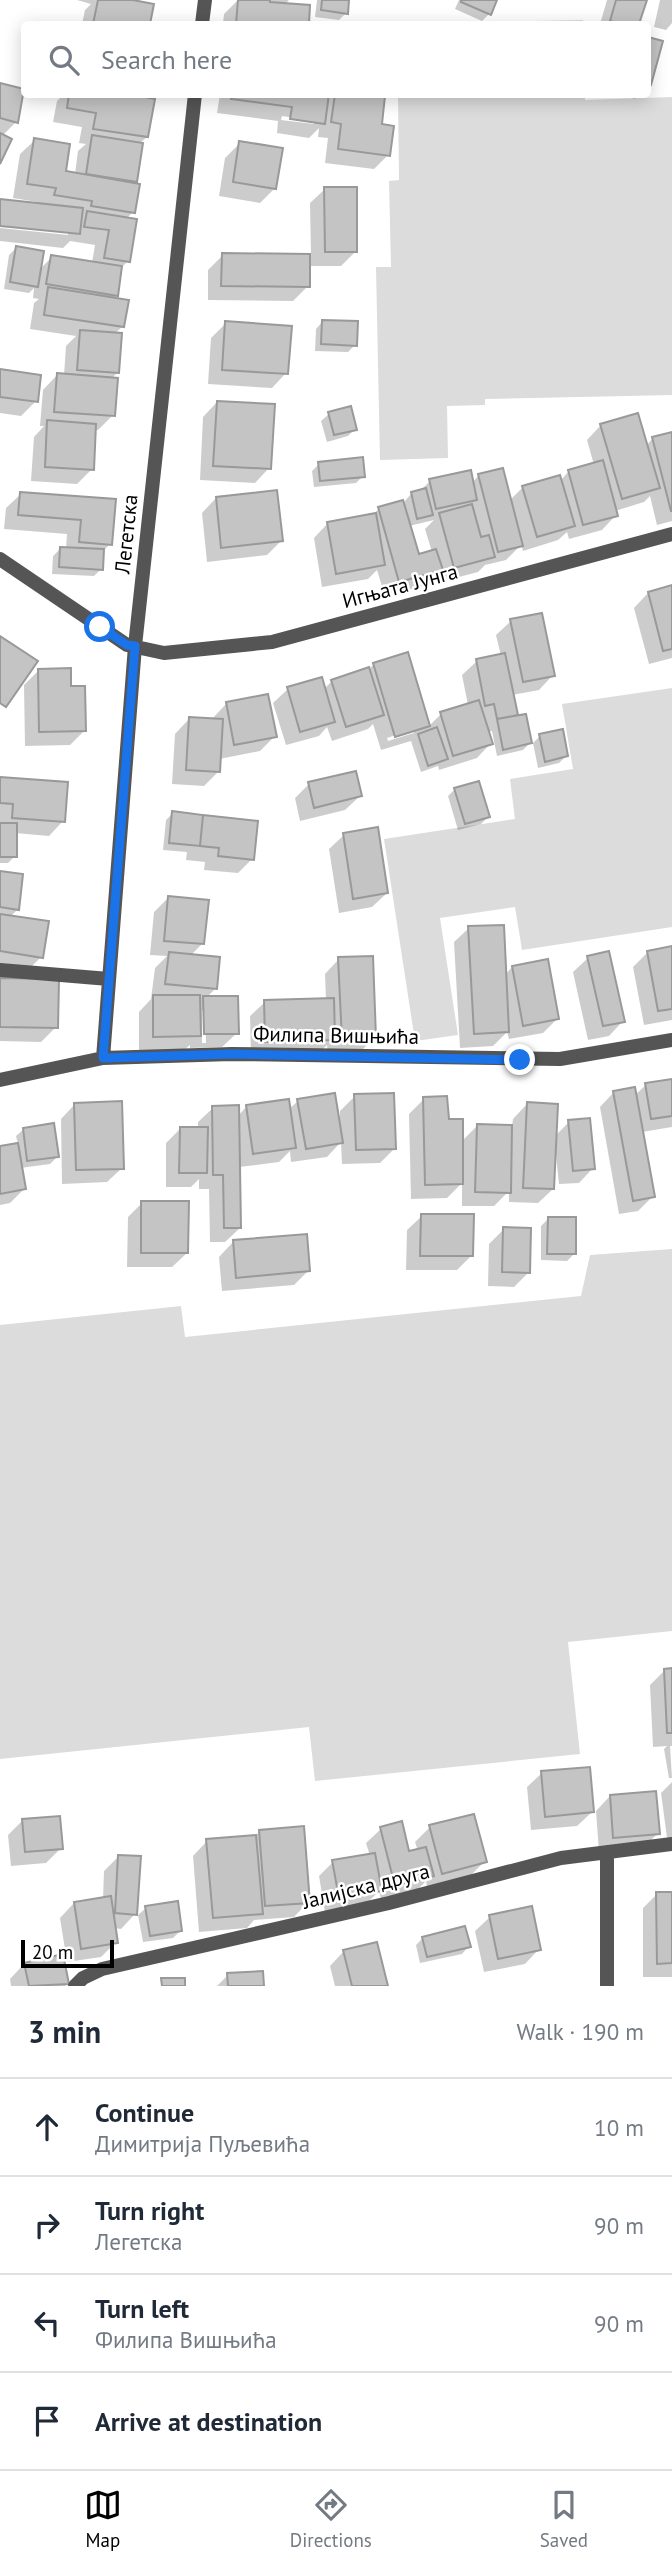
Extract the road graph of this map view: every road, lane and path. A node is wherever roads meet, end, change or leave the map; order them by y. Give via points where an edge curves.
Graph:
1 (205, 0) edge
2 (202, 21) edge
3 (195, 98) edge
4 (672, 534) edge
5 (0, 559) edge
6 (135, 646) junction
7 (0, 970) edge
8 (109, 979) junction
9 (672, 1040) edge
10 (103, 1058) junction
11 (0, 1080) edge
12 (672, 1844) edge
13 (607, 1852) junction
14 (75, 1986) edge
15 (607, 1986) edge

1 - 2 street
3 - 6 street, Легетска
4 - 6 street, Игњата Јунга via 272,642 164,653
5 - 6 street, Игњата Јунга
6 - 8 street, Легетска
7 - 8 street
8 - 10 street, Легетска
9 - 10 street, Филипа Вишњића via 560,1059 232,1054
10 - 11 street, Филипа Вишњића
12 - 13 street, Јалијска друга
13 - 14 street, Јалијска друга via 561,1858 102,1969
13 - 15 street

